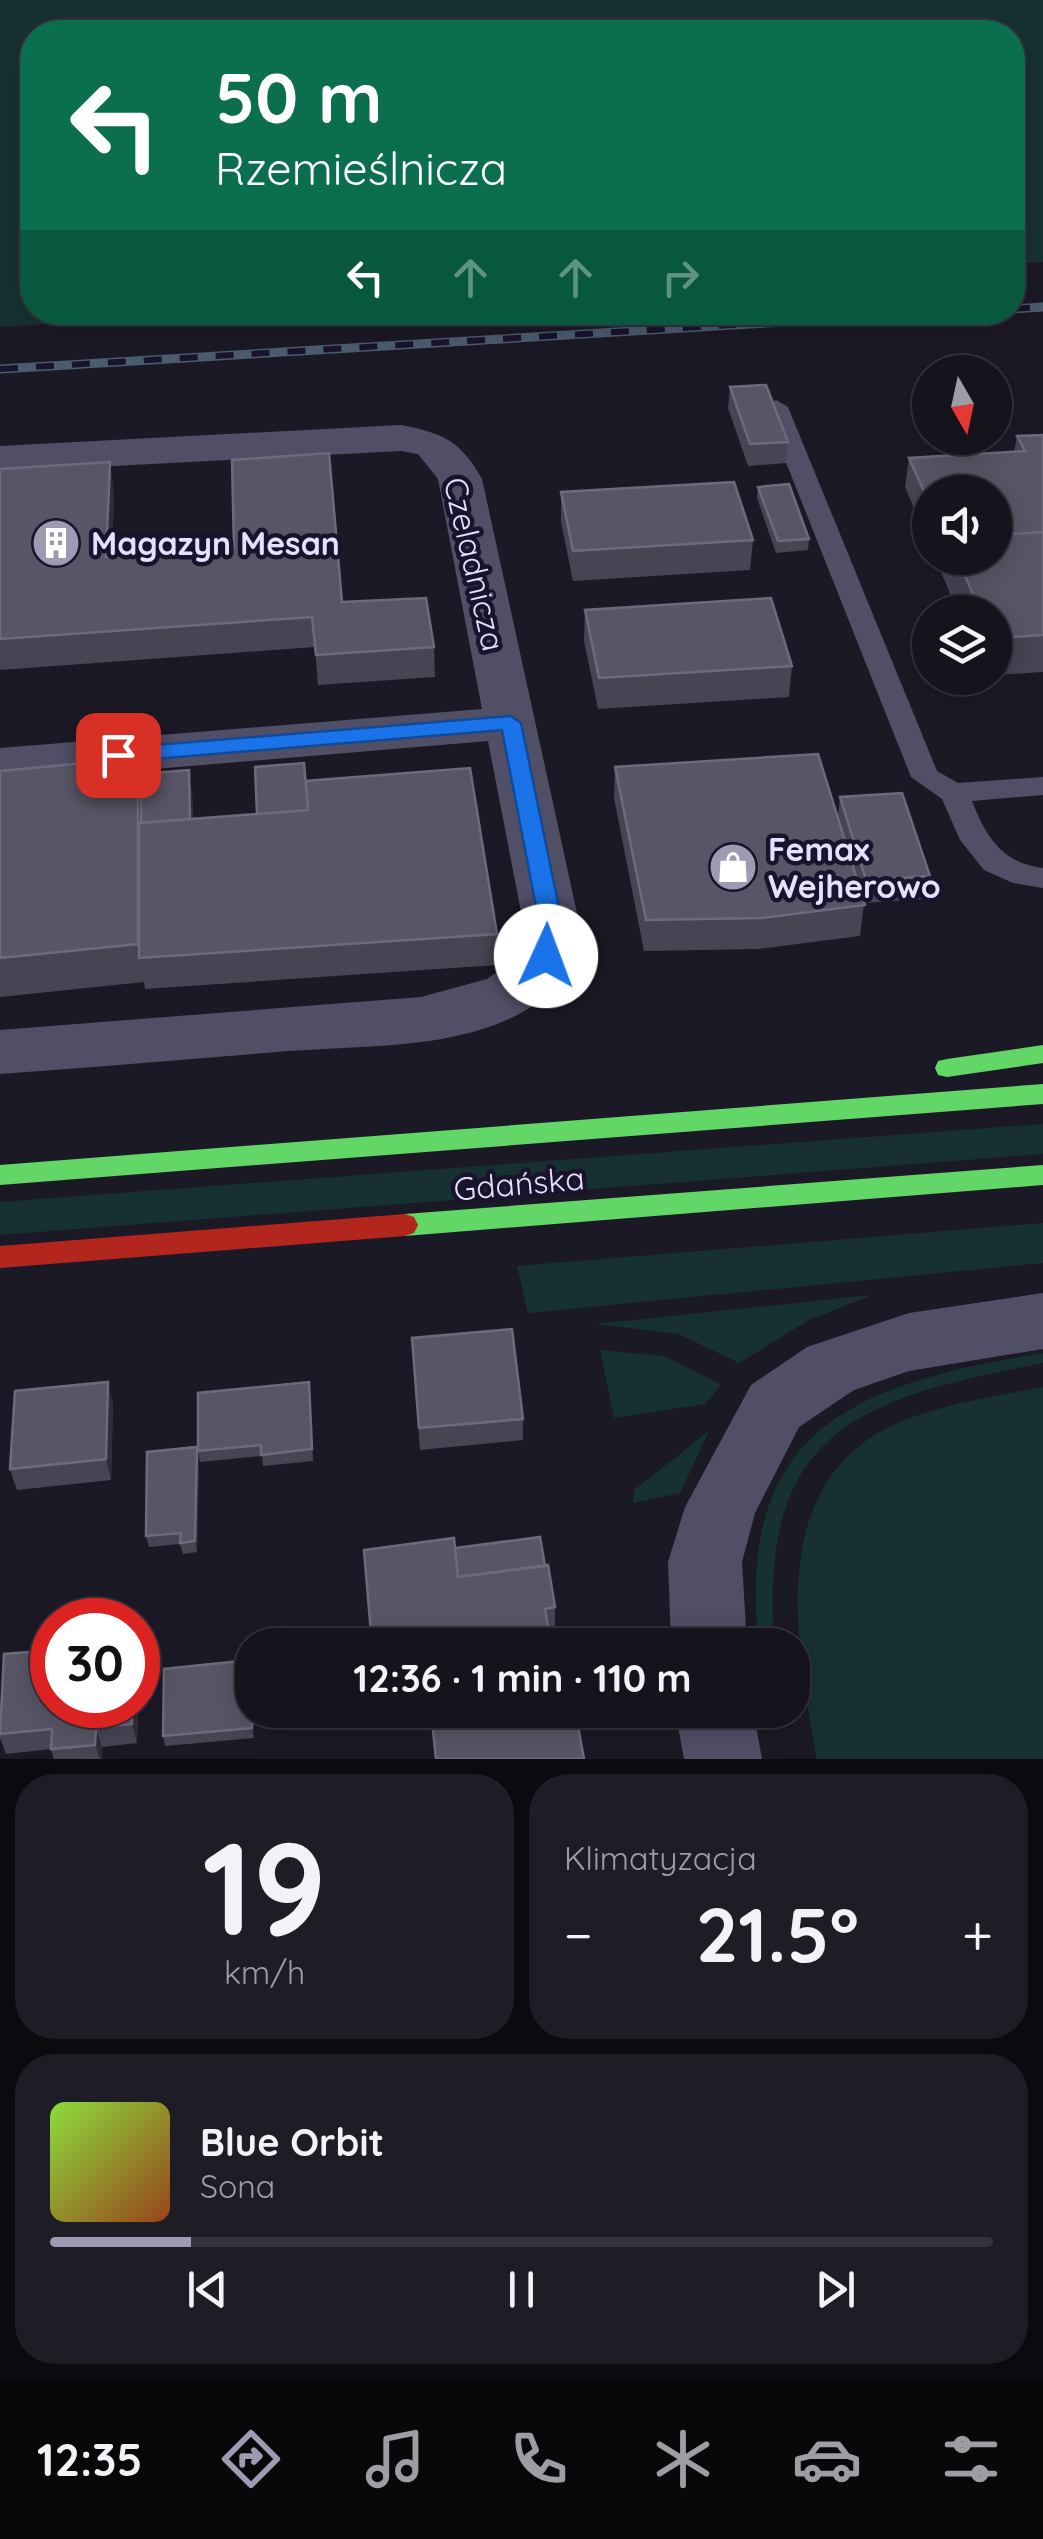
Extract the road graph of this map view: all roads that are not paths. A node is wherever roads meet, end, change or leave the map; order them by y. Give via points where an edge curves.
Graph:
1 (776, 407) edge
2 (0, 459) edge
3 (511, 723) junction
4 (0, 764) edge
5 (1043, 786) edge
6 (954, 793) junction
7 (1043, 878) edge
8 (0, 1052) edge
9 (1043, 1054) edge
10 (917, 1073) dead end
11 (820, 1088) dead end
12 (1043, 1094) edge
13 (529, 1132) junction
14 (0, 1174) edge
15 (1043, 1174) edge
16 (0, 1257) edge
17 (1043, 1321) edge
18 (707, 1628) edge
19 (718, 1728) edge
20 (724, 1759) edge

1 - 6 lane via 925,777
2 - 3 street, Czeladnicza via 366,438 432,444 460,480
3 - 4 street
3 - 8 street, Czeladnicza via 551,922 546,956 518,989 474,1010 421,1020
5 - 6 lane
6 - 7 lane via 982,856
9 - 10 main road
11 - 13 main road
12 - 13 main road, Gdańska
13 - 14 main road, Gdańska
15 - 16 main road, Gdańska
17 - 18 street via 909,1342 830,1368 775,1406 720,1507 705,1562
19 - 20 street

